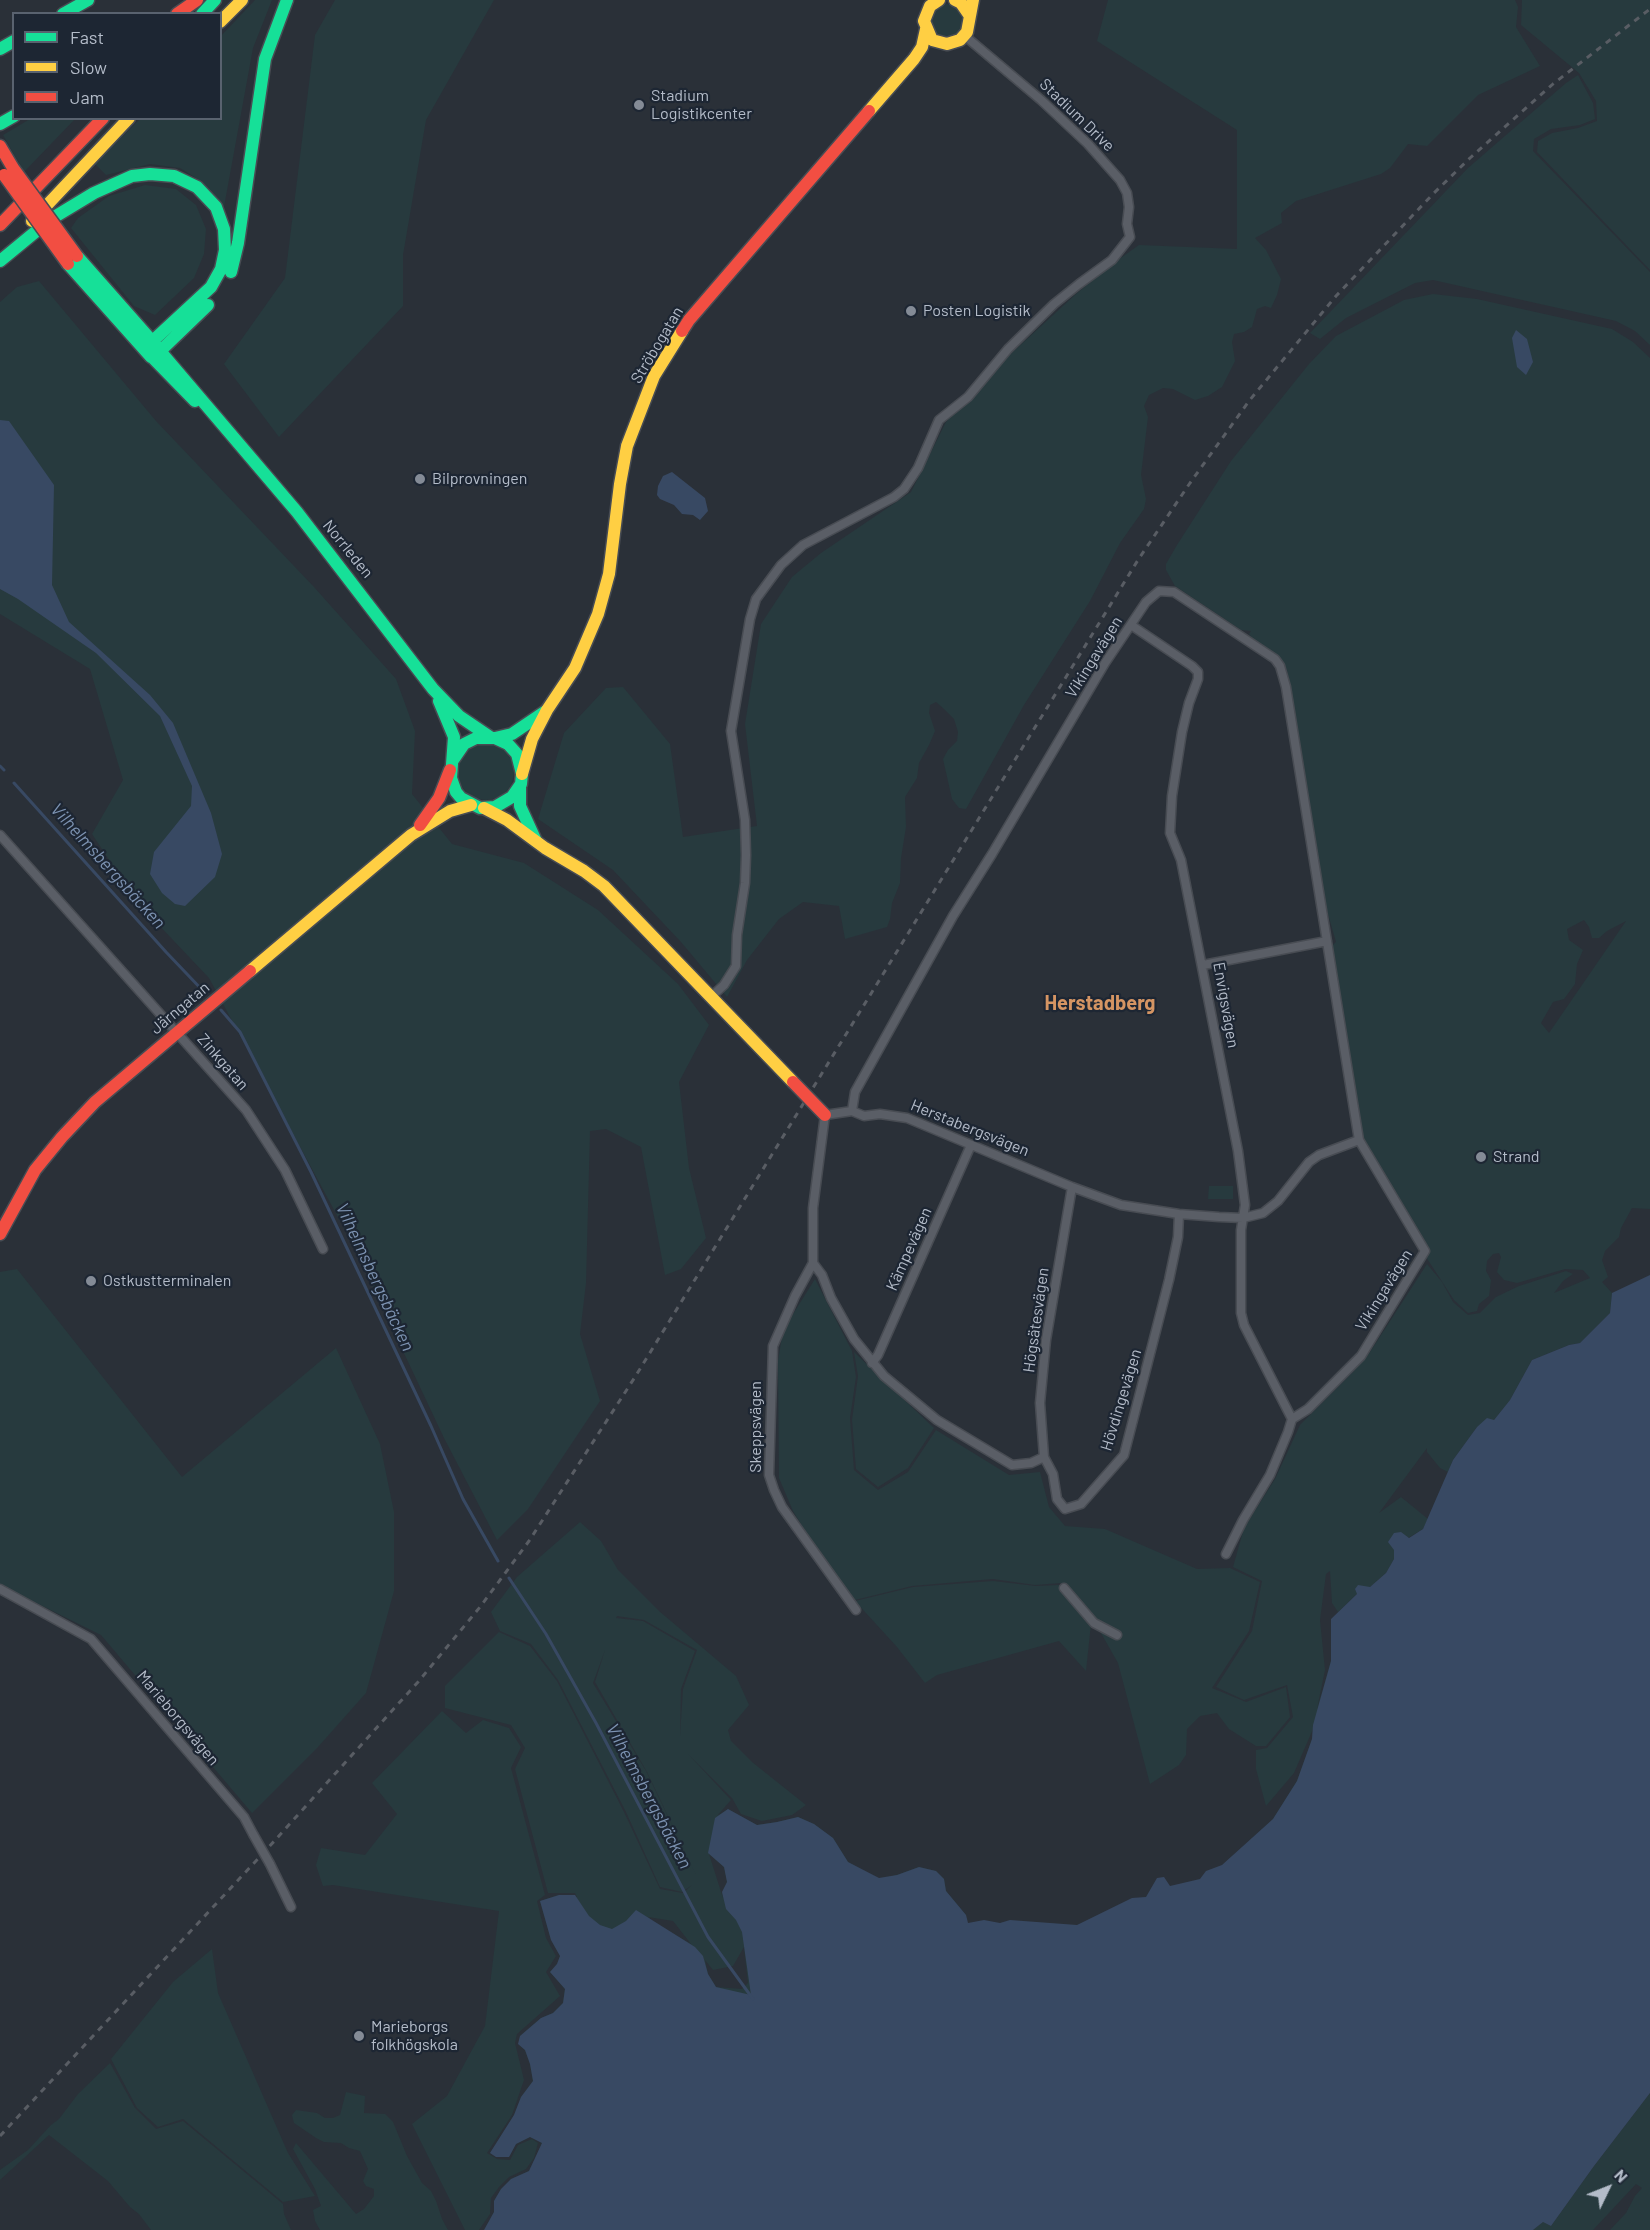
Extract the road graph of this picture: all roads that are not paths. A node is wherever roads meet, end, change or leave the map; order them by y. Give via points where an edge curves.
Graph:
1 (88, 0) edge
2 (197, 0) edge
3 (215, 0) edge
4 (242, 0) edge
5 (287, 0) edge
6 (939, 0) edge
7 (955, 0) edge
8 (973, 0) edge
9 (73, 3) edge
10 (180, 12) edge
11 (204, 12) edge
12 (970, 16) junction
13 (222, 20) edge
14 (926, 29) junction
15 (965, 36) junction
16 (939, 43) junction
17 (914, 59) junction
18 (101, 120) edge
19 (127, 120) edge
20 (0, 146) edge
21 (6, 171) edge
22 (0, 225) edge
23 (0, 254) edge
24 (0, 261) edge
25 (152, 350) junction
26 (1131, 625) junction
27 (433, 689) junction
28 (547, 710) junction
29 (493, 737) junction
30 (452, 764) junction
31 (521, 779) junction
32 (471, 805) junction
33 (484, 808) junction
34 (0, 835) edge
35 (411, 835) junction
36 (537, 842) junction
37 (1327, 941) junction
38 (1203, 966) junction
39 (712, 996) junction
40 (176, 1032) junction
41 (852, 1111) junction
42 (825, 1115) junction
43 (1359, 1140) junction
44 (971, 1145) junction
45 (1072, 1187) junction
46 (1179, 1214) junction
47 (1243, 1218) junction
48 (0, 1234) edge
49 (323, 1249) dead end
50 (813, 1263) junction
51 (872, 1363) junction
52 (1292, 1419) junction
53 (1044, 1457) junction
54 (1226, 1554) dead end
55 (1064, 1588) dead end
56 (0, 1589) edge
57 (856, 1610) dead end
58 (1117, 1635) dead end
59 (291, 1907) dead end

1 - 9 main road
2 - 10 main road
3 - 11 main road
4 - 13 main road
5 - 25 main road via 265,59 234,266 212,301
6 - 14 main road, Ströbogatan via 926,13
7 - 12 main road via 962,3
8 - 12 main road
12 - 15 main road
14 - 16 main road
14 - 17 main road, Ströbogatan
15 - 16 main road, Ströbogatan via 955,42
15 - 39 street, Stadium Drive via 1041,99 1120,180 1127,193 1130,237 1112,260 1046,312 968,397 939,420 904,489 803,545 781,565 756,599 730,731 745,820 746,855 736,966
16 - 17 main road, Ströbogatan
17 - 28 main road, Ströbogatan via 689,320 654,376 627,446 609,574 598,614 575,668
18 - 22 main road
19 - 23 main road
20 - 21 main road, Norrleden
21 - 25 main road, Norrleden, bridge via 72,260
24 - 25 main road via 51,219 132,176 174,176 202,190 216,207 224,229 221,269 211,287
25 - 27 main road, Norrleden via 231,435 360,592
26 - 37 street, Vikingavägen via 1152,596 1159,591 1174,592 1280,666
26 - 38 street, Envigsvägen via 1198,672 1182,732 1170,833 1181,860
26 - 41 street, Vikingavägen via 953,916 860,1082
27 - 29 main road via 451,709
27 - 30 main road via 452,729
28 - 29 main road, Ströbogatan via 512,734
28 - 31 main road, Ströbogatan
29 - 30 main road via 476,738 464,744
29 - 31 main road via 513,748 521,762
30 - 32 main road via 456,792
30 - 35 main road, Järngatan via 439,798
31 - 33 main road via 507,802
31 - 36 main road via 520,806
32 - 33 main road
32 - 35 main road, Järngatan via 450,811
33 - 36 main road
34 - 40 street, Zinkgatan
35 - 40 main road, Järngatan
36 - 39 main road via 604,886
37 - 38 street
37 - 43 street, Vikingavägen
38 - 47 street, Envigsvägen via 1238,1151
39 - 42 main road, bridge
40 - 48 main road, Järngatan via 95,1102 62,1137 34,1170
40 - 49 street, Zinkgatan via 246,1110 285,1170
41 - 42 street, Herstabergsvägen
41 - 44 street, Herstabergsvägen via 864,1116 907,1118
42 - 50 street via 813,1208
43 - 47 street, Herstabergsvägen via 1319,1155 1269,1209
43 - 52 street, Vikingavägen via 1425,1251 1361,1356 1308,1409
44 - 45 street, Herstabergsvägen
44 - 51 street, Kämpevägen
45 - 46 street, Herstabergsvägen via 1121,1205
45 - 53 street, Högsätesvägen via 1046,1340 1040,1403
46 - 47 street, Herstabergsvägen
46 - 53 street, Hövdingevägen via 1169,1280 1124,1455 1081,1504 1065,1509 1057,1499 1053,1474
47 - 52 street, Envigsvägen via 1244,1325
50 - 51 street via 854,1339
50 - 57 street, Skeppsvägen via 773,1346 769,1475 782,1507
51 - 53 street via 937,1420 1012,1464 1031,1463
52 - 54 street via 1270,1475
55 - 58 street via 1094,1623
56 - 59 street, Marieborgsvägen, bridge via 91,1639 244,1817

